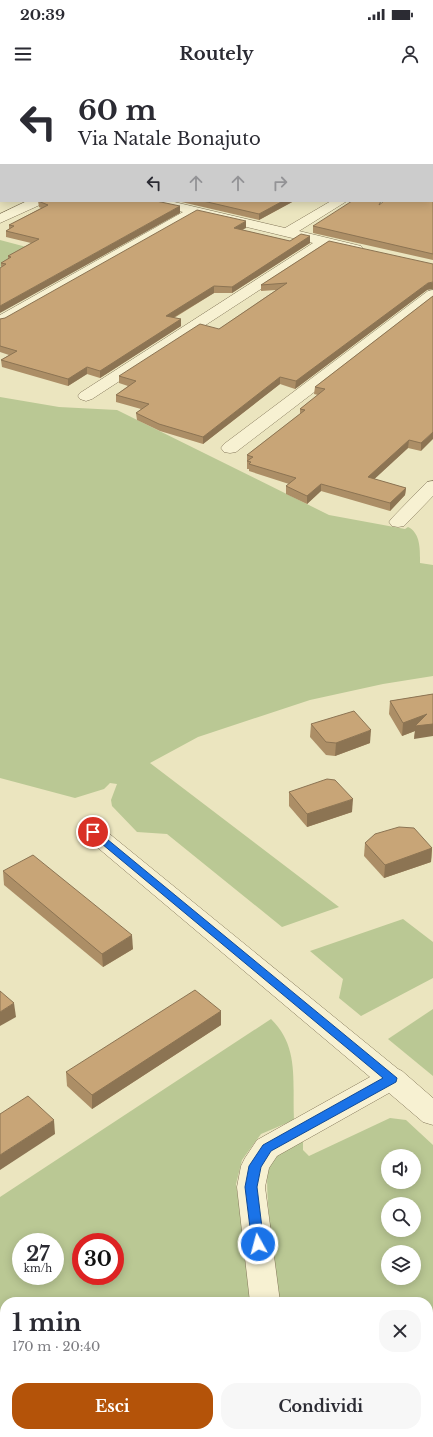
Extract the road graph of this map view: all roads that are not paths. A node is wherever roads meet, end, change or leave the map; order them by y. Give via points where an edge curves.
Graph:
1 (35, 202) edge
2 (157, 202) edge
3 (338, 202) edge
4 (195, 211) junction
5 (0, 219) edge
6 (287, 233) junction
7 (324, 242) junction
8 (367, 251) edge
9 (433, 294) edge
10 (0, 321) edge
11 (86, 396) dead end
12 (230, 448) dead end
13 (433, 486) edge
14 (398, 522) dead end
15 (93, 832) dead end
16 (392, 1078) junction
17 (433, 1114) edge
18 (264, 1297) edge

1 - 5 street
2 - 4 street
3 - 6 street
4 - 6 street
4 - 10 street
6 - 7 street
7 - 8 street
7 - 11 street
9 - 12 street
13 - 14 street
15 - 16 street
16 - 17 street
16 - 18 street via 267,1148 255,1166 251,1187

